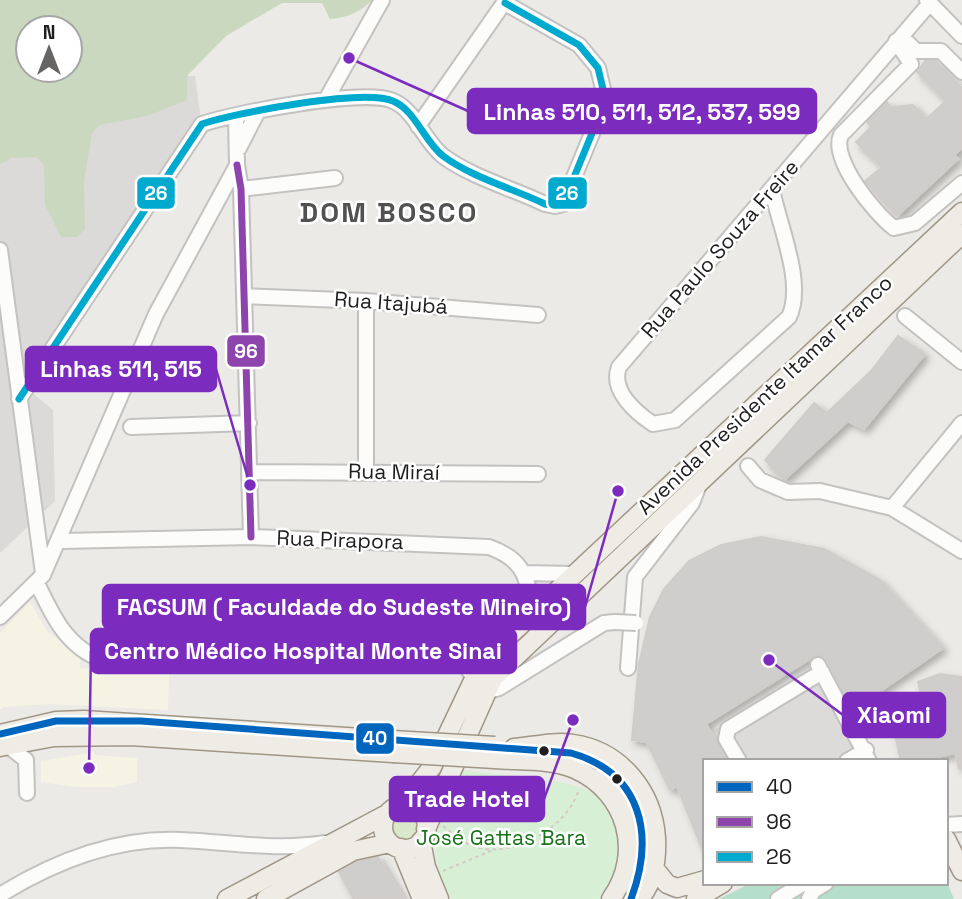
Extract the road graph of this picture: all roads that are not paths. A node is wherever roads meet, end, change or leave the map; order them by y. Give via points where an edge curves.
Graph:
1 (382, 0) edge
2 (505, 1) edge
3 (928, 1) edge
4 (962, 36) edge
5 (898, 39) junction
6 (962, 72) edge
7 (327, 99) junction
8 (257, 113) junction
9 (236, 116) junction
10 (418, 126) junction
11 (237, 159) junction
12 (335, 178) dead end
13 (962, 183) edge
14 (241, 189) junction
15 (772, 189) junction
16 (962, 212) edge
17 (962, 234) edge
18 (0, 250) edge
19 (244, 296) junction
20 (366, 301) junction
21 (538, 315) dead end
22 (905, 316) dead end
23 (962, 362) edge
24 (19, 399) junction
25 (248, 423) junction
26 (962, 424) edge
27 (131, 427) dead end
28 (748, 466) dead end
29 (250, 472) junction
30 (366, 472) junction
31 (538, 474) dead end
32 (700, 482) junction
33 (891, 508) junction
34 (251, 537) junction
35 (60, 541) junction
36 (962, 551) edge
37 (525, 573) junction
38 (573, 574) junction
39 (40, 579) junction
40 (534, 611) junction
41 (0, 617) edge
42 (640, 623) dead end
43 (628, 668) dead end
44 (473, 676) junction
45 (485, 692) junction
46 (2, 742) edge
47 (514, 748) junction
48 (495, 753) junction
49 (867, 756) edge
50 (738, 759) edge
51 (27, 793) dead end
52 (395, 810) junction
53 (426, 829) junction
54 (330, 842) junction
55 (948, 843) edge
56 (396, 846) junction
57 (654, 868) junction
58 (962, 871) edge
59 (703, 881) edge
60 (720, 885) edge
61 (814, 887) edge
62 (0, 895) edge
63 (227, 899) edge
64 (266, 899) edge
65 (422, 899) edge
66 (439, 899) edge
67 (611, 899) edge
68 (631, 899) edge
69 (639, 899) edge
70 (696, 899) edge
71 (778, 899) edge

1 - 7 street
2 - 10 street
2 - 10 street via 579,45 598,68 601,109 567,200 555,206 545,204 459,167 440,153
3 - 4 street
3 - 5 street, Rua Paulo Souza Freire
5 - 6 street via 916,51 941,51
5 - 13 street via 911,64 841,135 839,154 870,204 894,228 915,223
5 - 15 street, Rua Paulo Souza Freire
7 - 8 street
7 - 10 street via 392,100
8 - 9 street
8 - 11 street via 244,134
9 - 11 street
9 - 24 street via 202,124
11 - 14 street
11 - 35 street via 156,314
12 - 14 street
14 - 19 street
15 - 15 street, Rua Paulo Souza Freire via 619,367 616,382 620,391 653,424 664,424 686,411 789,317 796,288
16 - 38 main road, Avenida Presidente Itamar Franco
17 - 32 main road, Avenida Presidente Itamar Franco
18 - 24 street
19 - 20 street, Rua Itajubá
19 - 25 street
20 - 21 street, Rua Itajubá
20 - 30 street
22 - 23 street
24 - 39 street
25 - 27 street
25 - 29 street
26 - 33 street
28 - 33 street via 760,480 788,492 820,491
29 - 30 street, Rua Miraí
29 - 34 street
30 - 31 street, Rua Miraí
32 - 43 street via 692,503 635,577
32 - 45 main road, Avenida Presidente Itamar Franco via 499,671
33 - 36 street
34 - 35 street, Rua Pirapora
34 - 37 street, Rua Pirapora via 467,544 506,553
35 - 39 street
37 - 38 street
37 - 40 street
38 - 40 main road, Avenida Presidente Itamar Franco
39 - 41 street
39 - 44 street via 69,639 88,655 103,660 450,660
40 - 44 main road, Avenida Presidente Itamar Franco via 483,660
42 - 45 street, bridge via 604,623
44 - 52 main road, Avenida Presidente Itamar Franco via 432,767
45 - 53 main road, Avenida Presidente Itamar Franco
46 - 48 main road, bridge via 56,721 85,720
46 - 51 street via 26,760
47 - 48 main road
47 - 57 main road via 574,744 621,766 642,788 653,816
47 - 68 main road via 592,759 627,789 643,832 642,862
48 - 67 main road via 565,766 593,779 610,795 627,828 629,853 621,884
49 - 50 street via 820,668 728,729 726,739
52 - 53 main road via 420,812
52 - 54 main road
52 - 56 main road via 383,832
53 - 56 main road via 408,848
53 - 66 main road via 429,876
54 - 62 street via 294,848 178,840 133,842 59,863
54 - 63 main road
55 - 58 main road
56 - 64 main road via 354,851
56 - 65 main road
57 - 59 main road via 667,884 677,888
57 - 69 main road
60 - 70 main road
61 - 71 street

